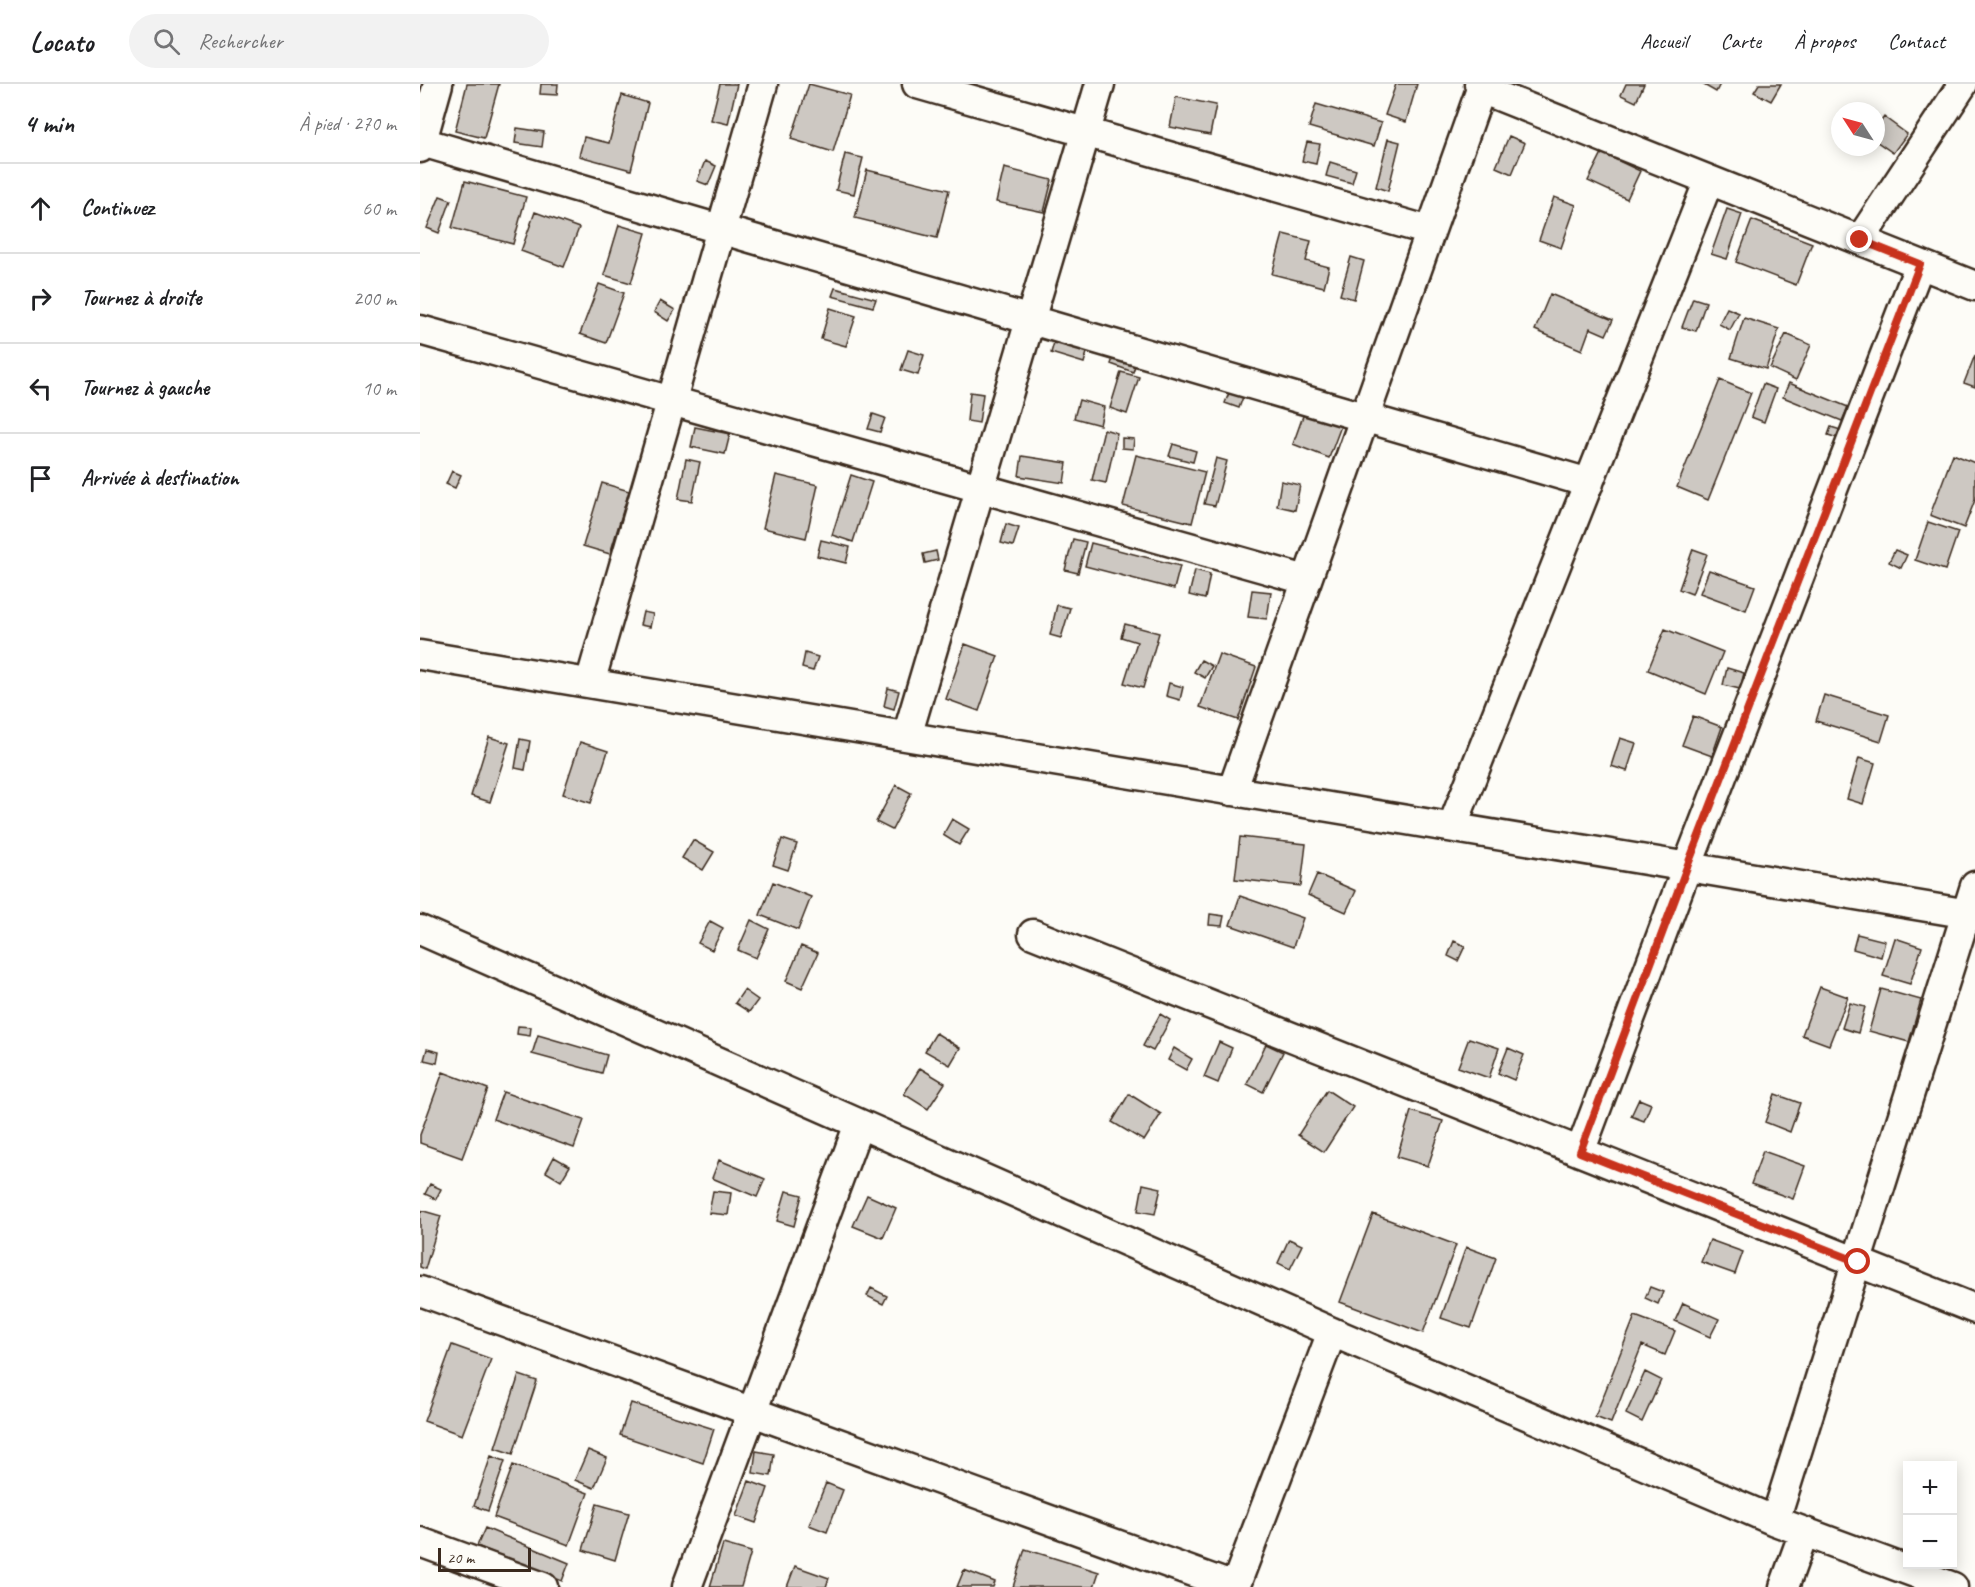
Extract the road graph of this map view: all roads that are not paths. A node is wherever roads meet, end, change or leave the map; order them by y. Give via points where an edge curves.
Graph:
1 (438, 84) edge
2 (763, 84) edge
3 (917, 84) edge
4 (1100, 84) edge
5 (1963, 84) edge
6 (1480, 87) edge
7 (1086, 132) junction
8 (421, 145) edge
9 (1709, 180) junction
10 (721, 230) junction
11 (1430, 231) junction
12 (1860, 240) junction
13 (1920, 264) junction
14 (1975, 286) edge
15 (1030, 320) junction
16 (420, 330) edge
17 (672, 401) junction
18 (1364, 418) junction
19 (1589, 483) junction
20 (980, 488) junction
21 (1306, 580) junction
22 (420, 655) edge
23 (590, 683) junction
24 (907, 736) junction
25 (1232, 791) junction
26 (1452, 827) junction
27 (1687, 867) junction
28 (1975, 886) edge
29 (1971, 914) edge
30 (420, 930) edge
31 (1033, 934) dead end
32 (859, 1124) junction
33 (1580, 1152) junction
34 (1858, 1262) junction
35 (420, 1291) edge
36 (1975, 1308) edge
37 (1332, 1332) junction
38 (753, 1412) junction
39 (1775, 1521) junction
40 (1804, 1532) junction
41 (420, 1542) edge
42 (543, 1587) edge
43 (687, 1587) edge
44 (1235, 1587) edge
45 (1784, 1587) edge
46 (1953, 1587) edge

1 - 8 street
2 - 10 street
3 - 7 street
4 - 7 street
5 - 12 street
6 - 9 street
6 - 11 street
7 - 11 street
7 - 15 street
8 - 10 street
9 - 12 street
9 - 19 street
10 - 15 street
10 - 17 street
11 - 18 street
12 - 13 street
13 - 14 street
13 - 27 street
15 - 18 street
15 - 20 street
16 - 17 street
17 - 20 street
17 - 23 street
18 - 19 street
18 - 21 street
19 - 26 street
20 - 21 street
20 - 24 street
21 - 25 street
22 - 23 street
23 - 24 street
24 - 25 street
25 - 26 street
26 - 27 street
27 - 29 street
27 - 33 street
28 - 29 street
29 - 34 street
30 - 32 street
31 - 33 street
32 - 37 street
32 - 38 street
33 - 34 street
34 - 36 street
34 - 39 street
35 - 38 street
37 - 39 street
37 - 44 street
38 - 43 street
38 - 44 street
39 - 40 street
40 - 45 street
40 - 46 street
41 - 42 street

